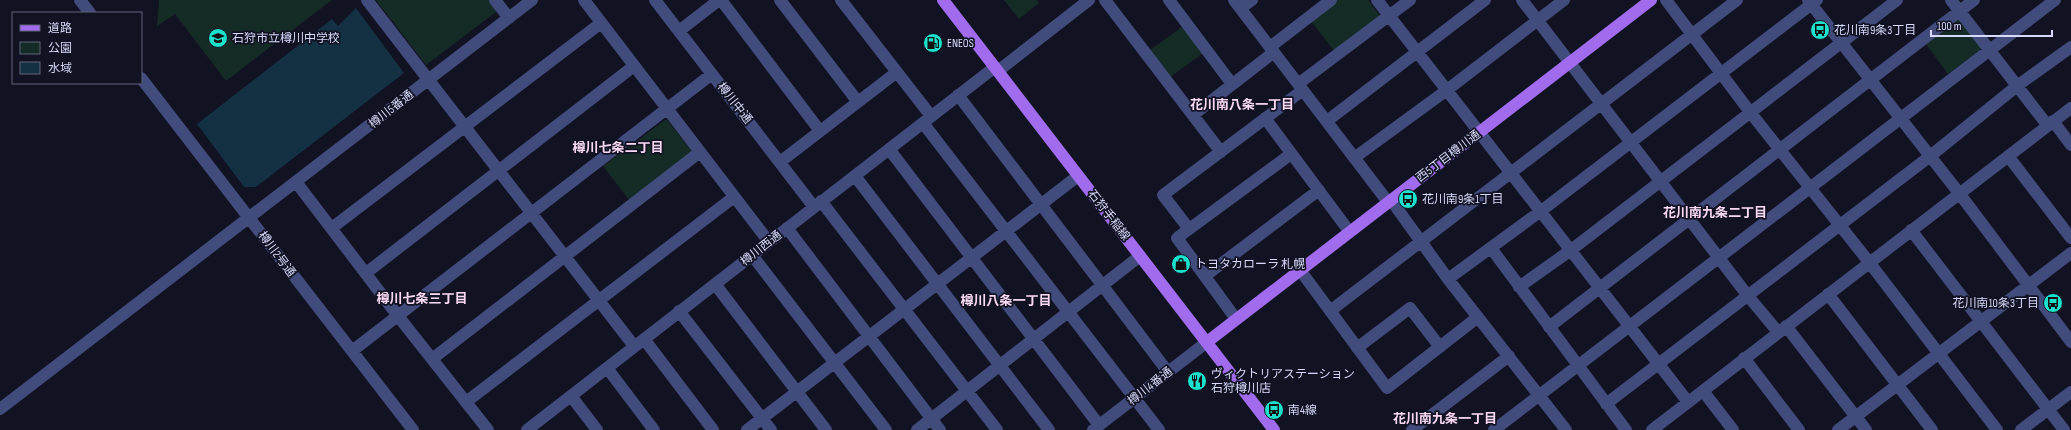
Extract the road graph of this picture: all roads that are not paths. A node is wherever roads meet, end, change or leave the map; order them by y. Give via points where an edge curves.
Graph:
1 (80, 0) edge
2 (367, 0) edge
3 (495, 0) edge
4 (532, 0) edge
5 (584, 0) edge
6 (655, 0) edge
7 (720, 0) edge
8 (780, 0) edge
9 (841, 0) edge
10 (943, 0) edge
11 (1089, 0) edge
12 (1105, 0) edge
13 (1169, 0) edge
14 (1252, 0) edge
15 (1331, 0) edge
16 (1377, 0) edge
17 (1410, 0) edge
18 (1485, 0) edge
19 (1522, 0) edge
20 (1564, 0) edge
21 (1666, 0) edge
22 (1737, 0) edge
23 (1897, 0) edge
24 (1951, 0) edge
25 (1974, 0) edge
26 (2055, 0) edge
27 (1648, 1) edge
28 (1812, 2) edge
29 (1238, 4) edge
30 (1960, 11) junction
31 (89, 12) edge
32 (1390, 16) junction
33 (509, 18) junction
34 (1537, 20) junction
35 (601, 23) junction
36 (679, 31) junction
37 (1692, 34) junction
38 (1841, 43) junction
39 (2071, 47) edge
40 (1989, 49) junction
41 (1272, 50) junction
42 (1418, 53) junction
43 (1570, 62) junction
44 (634, 66) junction
45 (996, 69) junction
46 (897, 72) junction
47 (712, 74) junction
48 (1720, 74) junction
49 (142, 79) edge
50 (428, 80) junction
51 (1870, 81) junction
52 (1232, 84) junction
53 (2017, 86) junction
54 (1301, 87) junction
55 (1447, 90) junction
56 (958, 95) junction
57 (858, 102) junction
58 (1601, 103) junction
59 (2071, 108) edge
60 (668, 110) junction
61 (1750, 112) junction
62 (1193, 115) junction
63 (1265, 118) junction
64 (1900, 119) junction
65 (927, 120) junction
66 (1327, 121) junction
67 (2050, 123) junction
68 (465, 127) junction
69 (820, 131) junction
70 (1480, 132) junction
71 (1631, 142) junction
72 (2071, 145) edge
73 (889, 149) junction
74 (1780, 150) junction
75 (700, 152) junction
76 (1221, 152) junction
77 (1291, 154) junction
78 (2008, 156) junction
79 (1929, 157) junction
80 (1354, 158) junction
81 (780, 162) junction
82 (498, 170) junction
83 (1511, 172) junction
84 (855, 176) junction
85 (1078, 176) junction
86 (1661, 181) junction
87 (296, 182) junction
88 (1810, 188) junction
89 (1319, 190) junction
90 (1959, 194) junction
91 (734, 197) junction
92 (1389, 201) junction
93 (818, 204) junction
94 (1040, 205) junction
95 (1541, 211) junction
96 (531, 214) junction
97 (250, 217) junction
98 (1689, 219) junction
99 (1839, 226) junction
100 (333, 227) junction
101 (787, 228) junction
102 (1189, 229) junction
103 (1911, 230) junction
104 (1349, 231) junction
105 (1005, 232) junction
106 (2071, 238) edge
107 (1420, 241) junction
108 (769, 242) junction
109 (1491, 248) junction
110 (1571, 250) junction
111 (2071, 253) edge
112 (752, 255) junction
113 (1140, 256) junction
114 (564, 257) junction
115 (972, 257) junction
116 (1720, 258) junction
117 (1869, 262) junction
118 (1300, 270) junction
119 (366, 273) junction
120 (1205, 276) junction
121 (1448, 279) junction
122 (715, 284) junction
123 (937, 284) junction
124 (1102, 286) junction
125 (2028, 286) junction
126 (1519, 287) junction
127 (1600, 288) junction
128 (1828, 294) junction
129 (1748, 296) junction
130 (598, 300) junction
131 (904, 310) junction
132 (679, 311) junction
133 (1330, 311) junction
134 (1069, 312) junction
135 (398, 316) junction
136 (1478, 317) junction
137 (1236, 319) junction
138 (1981, 321) junction
139 (1549, 327) junction
140 (1630, 327) junction
141 (1782, 329) junction
142 (869, 336) junction
143 (1035, 338) junction
144 (1207, 342) junction
145 (2071, 342) edge
146 (639, 343) junction
147 (1440, 347) junction
148 (1357, 348) junction
149 (352, 351) junction
150 (1938, 353) junction
151 (1509, 356) junction
152 (1744, 358) junction
153 (432, 359) junction
154 (834, 363) junction
155 (1658, 364) junction
156 (1000, 366) junction
157 (1578, 366) junction
158 (607, 368) junction
159 (1168, 372) junction
160 (1898, 385) junction
161 (1703, 391) junction
162 (796, 392) junction
163 (967, 392) junction
164 (2071, 392) edge
165 (1540, 395) junction
166 (571, 396) junction
167 (1134, 398) junction
168 (466, 402) junction
169 (1688, 402) junction
170 (1606, 404) junction
171 (0, 409) edge
172 (2048, 409) junction
173 (1856, 416) junction
174 (762, 418) junction
175 (932, 419) junction
176 (1666, 426) edge
177 (534, 428) edge
178 (1096, 428) edge
179 (413, 430) edge
180 (488, 430) edge
181 (597, 430) edge
182 (654, 430) edge
183 (713, 430) edge
184 (747, 430) edge
185 (771, 430) edge
186 (826, 430) edge
187 (886, 430) edge
188 (917, 430) edge
189 (940, 430) edge
190 (997, 430) edge
191 (1049, 430) edge
192 (1159, 430) edge
193 (1274, 430) edge
194 (1412, 430) edge
195 (1494, 430) edge
196 (1566, 430) edge
197 (1626, 430) edge
198 (1652, 430) edge
199 (1733, 430) edge
200 (1799, 430) edge
201 (1838, 430) edge
202 (1866, 430) edge
203 (1932, 430) edge
204 (1997, 430) edge
205 (2021, 430) edge
206 (2064, 430) edge

1 - 31 street
2 - 50 street
3 - 33 street
4 - 33 street, 樽川5番通
5 - 35 street
6 - 36 street, 樽川中通
7 - 36 street
7 - 69 street
8 - 57 street
9 - 46 street
10 - 45 main road, 石狩手稲線
11 - 45 street, 樽川西通
12 - 62 street
13 - 52 street
14 - 29 street
15 - 41 street
16 - 32 street
17 - 32 street
18 - 42 street
19 - 34 street
20 - 34 street
21 - 37 street
22 - 37 street
23 - 38 street
24 - 30 street
25 - 30 street
26 - 40 street
27 - 43 main road, 西5丁目樽川通
28 - 38 street
28 - 48 street
29 - 41 street
30 - 40 street
30 - 51 street
32 - 42 street
32 - 54 street
33 - 50 street, 樽川5番通
34 - 43 street
34 - 55 street
35 - 44 street
35 - 68 street
36 - 47 street, 樽川中通
37 - 48 street
37 - 58 street
38 - 51 street
38 - 61 street
39 - 53 street
40 - 53 street
40 - 64 street
41 - 52 street
41 - 54 street
42 - 55 street
42 - 66 street
43 - 58 street
43 - 70 main road, 西5丁目樽川通
44 - 60 street
44 - 82 street
45 - 56 street, 樽川西通
45 - 85 main road, 石狩手稲線
46 - 57 street
46 - 65 street
47 - 60 street
47 - 81 street, 樽川中通
48 - 61 street
48 - 71 street
49 - 97 street, 樽川2号通
50 - 68 street
50 - 87 street, 樽川5番通
51 - 64 street
51 - 74 street
52 - 62 street
53 - 67 street
53 - 79 street
54 - 63 street
54 - 66 street
55 - 70 street
55 - 80 street
56 - 65 street, 樽川西通
56 - 94 street
57 - 69 street
58 - 71 street
58 - 83 street
59 - 67 street
60 - 75 street
60 - 96 street
61 - 74 street
61 - 86 street
62 - 76 street
63 - 76 street
63 - 77 street
64 - 79 street
64 - 88 street
65 - 73 street, 樽川西通
65 - 105 street
66 - 80 street
67 - 72 street
67 - 78 street
68 - 82 street
68 - 100 street
69 - 81 street
70 - 83 street
70 - 92 main road, 西5丁目樽川通
71 - 86 street
71 - 95 street
73 - 84 street, 樽川西通
73 - 115 street
74 - 88 street
74 - 98 street
75 - 91 street
75 - 114 street
76 - 102 street via 1163,195
77 - 89 street
77 - 102 street
78 - 90 street
78 - 106 street
79 - 90 street
79 - 99 street
80 - 92 street
81 - 93 street, 樽川中通
82 - 96 street
82 - 119 street
83 - 95 street
83 - 107 street
84 - 93 street, 樽川西通
84 - 123 street
85 - 94 street
85 - 113 main road, 石狩手稲線
86 - 98 street
86 - 110 street
87 - 97 street, 樽川5番通
87 - 100 street
88 - 99 street
88 - 116 street
89 - 104 street
89 - 120 street
90 - 103 street
90 - 125 street
91 - 108 street
91 - 130 street
92 - 104 main road, 西5丁目樽川通
92 - 107 street
93 - 101 street, 樽川西通
93 - 131 street, 樽川中通
94 - 105 street
94 - 124 street
95 - 109 street
95 - 110 street
96 - 114 street
96 - 135 street
97 - 149 street, 樽川2号通
97 - 171 street, 樽川5番通
98 - 116 street
98 - 127 street
99 - 117 street
99 - 129 street
100 - 119 street
101 - 108 street, 樽川西通
101 - 142 street
102 - 120 street via 1177,238
103 - 117 street
103 - 138 street
104 - 118 main road, 西5丁目樽川通
105 - 115 street
105 - 134 street
107 - 121 street
107 - 133 street
108 - 112 street, 樽川西通
109 - 121 street
109 - 126 street
110 - 126 street
110 - 127 street
111 - 125 street
112 - 122 street, 樽川西通
112 - 154 street
113 - 124 street
113 - 144 main road, 石狩手稲線
114 - 130 street
114 - 153 street
115 - 123 street
115 - 143 street
116 - 129 street
116 - 140 street
117 - 128 street
117 - 150 street
118 - 133 street
118 - 137 main road, 西5丁目樽川通
119 - 135 street
120 - 137 street
121 - 136 street
122 - 132 street, 樽川西通
122 - 162 street
123 - 131 street
123 - 156 street
124 - 134 street
124 - 159 street
125 - 138 street
125 - 145 street
126 - 139 street
127 - 139 street
127 - 140 street
128 - 141 street
128 - 160 street
129 - 141 street
129 - 155 street
130 - 146 street
130 - 168 street
131 - 142 street
131 - 163 street, 樽川中通
132 - 146 street, 樽川西通
132 - 174 street
133 - 148 street
134 - 143 street
134 - 167 street
135 - 149 street
135 - 153 street
136 - 147 street
136 - 151 street
137 - 144 main road, 西5丁目樽川通
138 - 150 street
138 - 172 street
139 - 157 street
140 - 155 street
140 - 157 street
141 - 152 street
141 - 173 street
142 - 154 street
142 - 175 street
143 - 156 street
143 - 178 street
144 - 159 street, 樽川4番通
144 - 193 main road, 石狩手稲線
146 - 158 street, 樽川西通
146 - 183 street
147 - 148 street via 1410,308
147 - 148 street via 1387,388
149 - 179 street, 樽川2号通
150 - 160 street
150 - 204 street
151 - 165 street
151 - 194 street
152 - 161 street
152 - 200 street
153 - 168 street
154 - 162 street
154 - 187 street
155 - 169 street
155 - 170 street
156 - 163 street
156 - 191 street
157 - 165 street
157 - 170 street
158 - 166 street, 樽川西通
158 - 182 street
159 - 167 street, 樽川4番通
160 - 173 street
160 - 203 street
161 - 169 street
161 - 199 street
162 - 174 street
162 - 186 street
163 - 175 street
163 - 190 street, 樽川中通
164 - 172 street
165 - 195 street
165 - 196 street
166 - 177 street, 樽川西通
166 - 181 street
167 - 178 street, 樽川4番通
167 - 192 street
168 - 180 street
169 - 176 street
170 - 197 street
172 - 205 street
172 - 206 street
173 - 201 street
173 - 202 street
174 - 184 street
174 - 185 street
175 - 188 street
175 - 189 street
176 - 198 street

